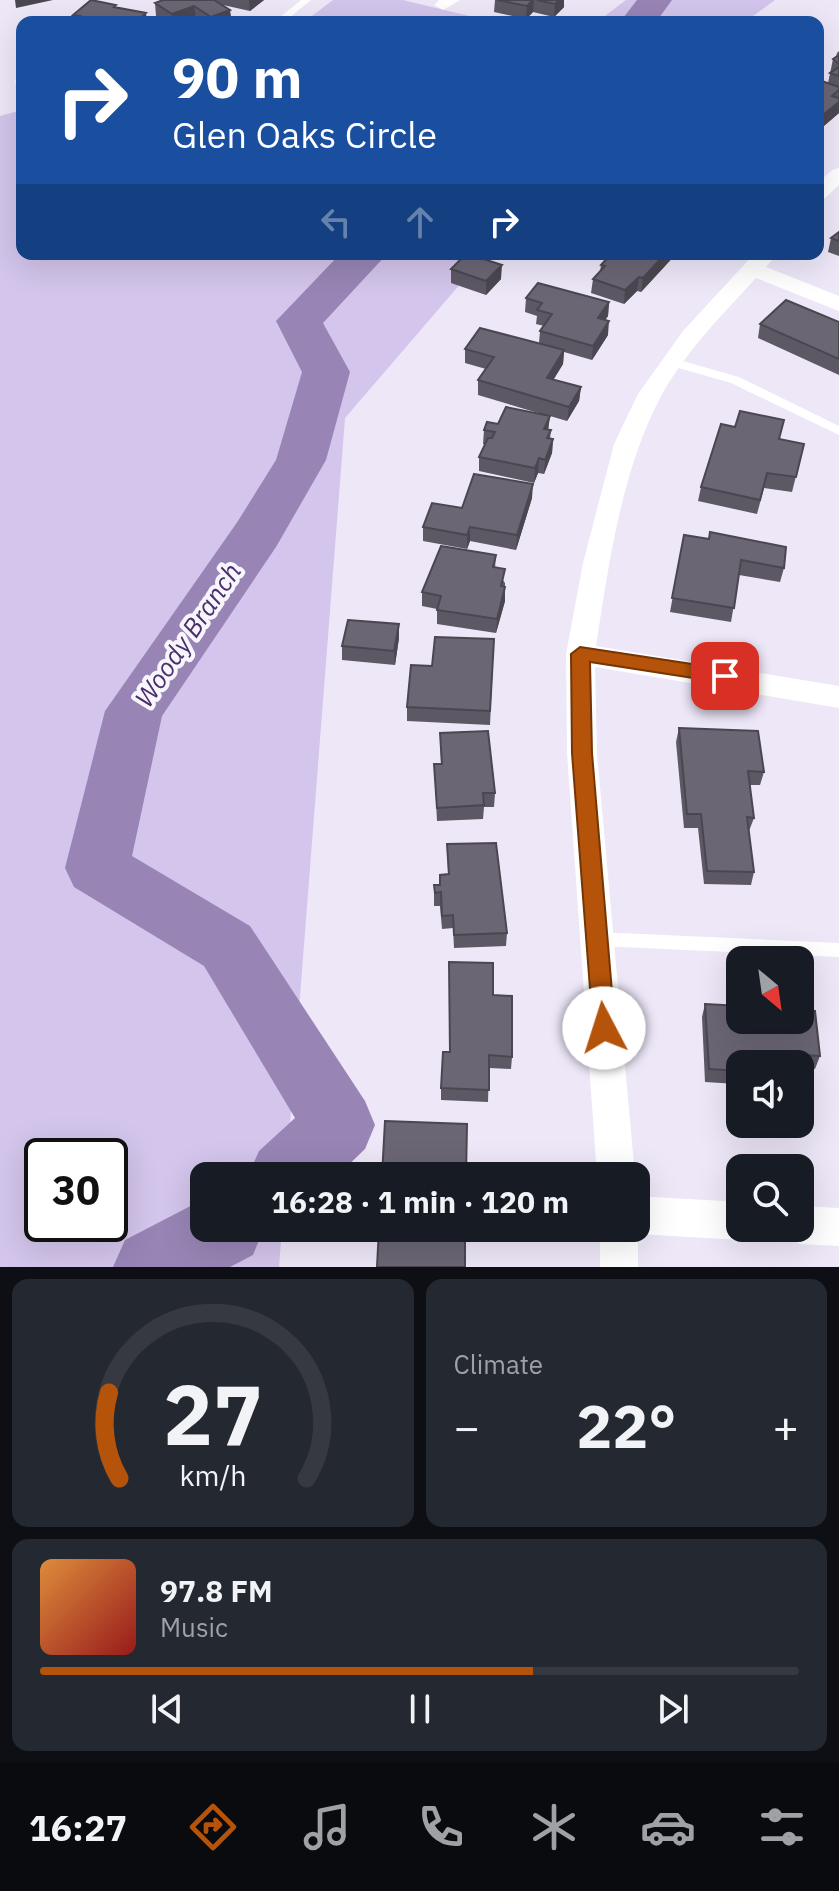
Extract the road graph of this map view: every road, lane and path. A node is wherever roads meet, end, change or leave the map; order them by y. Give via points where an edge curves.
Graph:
1 (307, 0) edge
2 (286, 16) edge
3 (759, 262) edge
4 (839, 304) edge
5 (672, 362) junction
6 (839, 431) edge
7 (580, 654) junction
8 (839, 697) edge
9 (597, 939) junction
10 (839, 950) edge
11 (615, 1162) edge
12 (650, 1216) edge
13 (726, 1220) edge
14 (814, 1226) edge
15 (839, 1227) edge
16 (619, 1242) edge
17 (619, 1267) edge

1 - 2 lane
3 - 4 street
3 - 5 street
5 - 6 lane via 735,380
5 - 7 street via 626,444
7 - 8 street
7 - 9 street
9 - 10 lane
9 - 11 street
12 - 13 street
14 - 15 street
16 - 17 street

